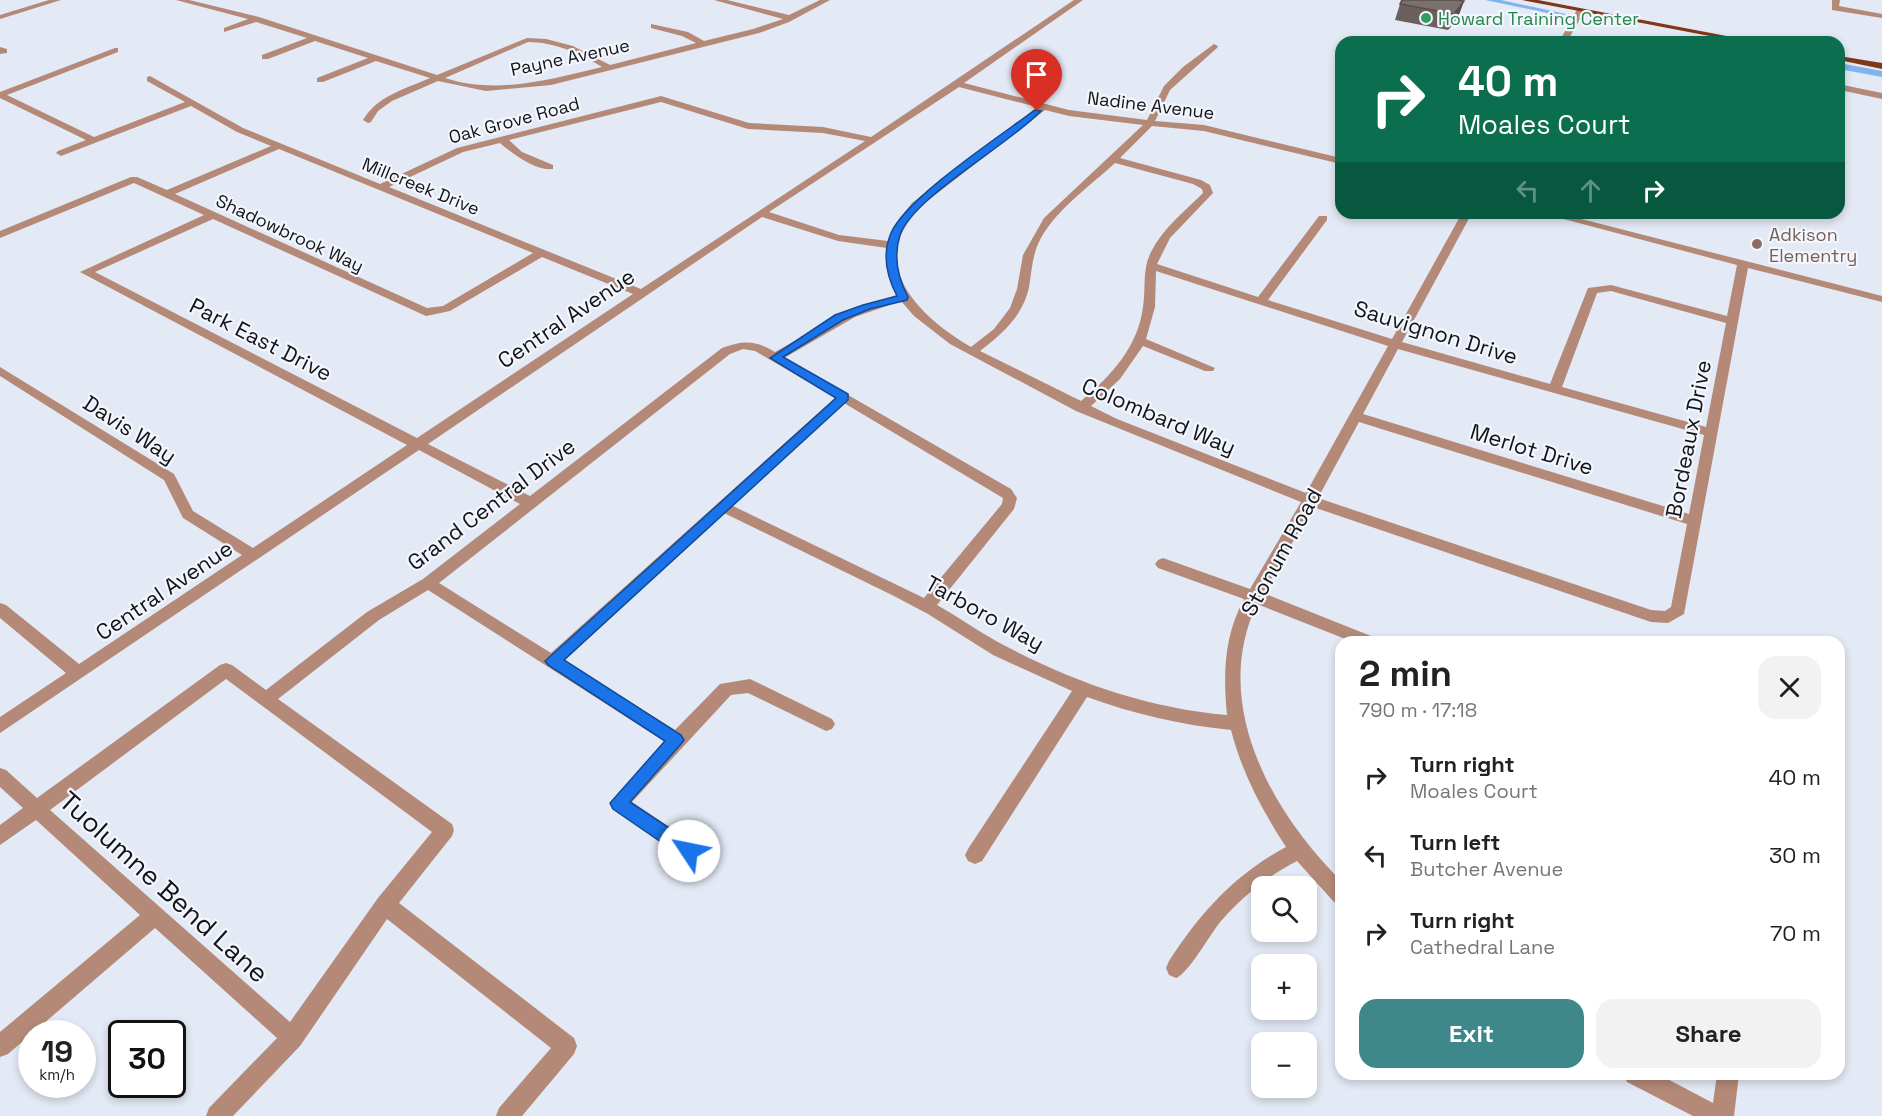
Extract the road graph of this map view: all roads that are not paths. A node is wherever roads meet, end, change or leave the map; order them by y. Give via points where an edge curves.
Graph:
1 (14, 0) edge
2 (57, 0) edge
3 (180, 0) edge
4 (718, 0) edge
5 (826, 0) edge
6 (1079, 0) edge
7 (1526, 0) edge
8 (1835, 4) edge
9 (32, 8) junction
10 (1581, 10) junction
11 (1882, 16) edge
12 (0, 17) edge
13 (790, 18) junction
14 (256, 20) junction
15 (654, 26) dead end
16 (227, 30) dead end
17 (1566, 36) edge
18 (1722, 36) edge
19 (315, 38) junction
20 (703, 44) junction
21 (1214, 46) dead end
22 (115, 50) dead end
23 (265, 57) dead end
24 (376, 58) junction
25 (1845, 59) edge
26 (1882, 66) edge
27 (609, 68) junction
28 (150, 79) dead end
29 (439, 79) junction
30 (320, 80) dead end
31 (957, 84) junction
32 (1845, 88) edge
33 (0, 95) edge
34 (1882, 96) edge
35 (191, 102) junction
36 (1043, 107) junction
37 (368, 120) dead end
38 (1151, 122) junction
39 (502, 139) junction
40 (93, 140) junction
41 (873, 140) junction
42 (278, 146) junction
43 (61, 153) dead end
44 (1112, 159) junction
45 (1335, 159) edge
46 (550, 167) dead end
47 (381, 187) junction
48 (165, 194) junction
49 (761, 213) junction
50 (212, 215) junction
51 (1323, 218) dead end
52 (1464, 219) edge
53 (1570, 219) edge
54 (0, 235) edge
55 (892, 244) junction
56 (541, 253) junction
57 (1743, 263) junction
58 (1151, 266) junction
59 (641, 293) junction
60 (903, 297) junction
61 (1882, 298) edge
62 (1261, 300) junction
63 (1732, 321) junction
64 (1140, 341) junction
65 (1396, 343) junction
66 (972, 352) junction
67 (776, 358) junction
68 (1209, 368) dead end
69 (0, 370) edge
70 (1555, 389) junction
71 (843, 397) junction
72 (1081, 408) junction
73 (1357, 417) junction
74 (1711, 433) junction
75 (418, 444) junction
76 (1310, 500) junction
77 (531, 503) junction
78 (723, 507) junction
79 (1694, 520) junction
80 (253, 555) junction
81 (1163, 564) dead end
82 (428, 583) junction
83 (1254, 596) junction
84 (927, 606) junction
85 (0, 609) edge
86 (1668, 617) joint
87 (1355, 636) edge
88 (553, 661) junction
89 (78, 673) junction
90 (1083, 689) junction
91 (266, 699) junction
92 (1236, 723) junction
93 (826, 724) dead end
94 (0, 726) edge
95 (676, 740) junction
96 (0, 777) edge
97 (37, 809) junction
98 (0, 836) edge
99 (1300, 850) junction
100 (975, 855) dead end
101 (707, 863) dead end
102 (1335, 888) edge
103 (385, 905) junction
104 (155, 915) junction
105 (1176, 968) dead end
106 (292, 1038) junction
107 (0, 1046) edge
108 (1647, 1080) edge
109 (1727, 1080) edge
110 (218, 1116) edge
111 (507, 1116) edge
112 (1716, 1116) edge
113 (1724, 1116) edge

1 - 9 street
2 - 9 street
3 - 14 street, Payne Avenue
4 - 13 street
5 - 13 street, Payne Avenue
6 - 31 street, Central Avenue
7 - 10 main road
8 - 11 street
9 - 12 street
10 - 17 street
10 - 18 main road
13 - 20 street, Payne Avenue
14 - 16 street
14 - 19 street, Payne Avenue
15 - 20 street
19 - 23 street
19 - 24 street, Payne Avenue
20 - 27 street, Payne Avenue
21 - 38 street via 1168,87
22 - 33 street
24 - 29 street, Payne Avenue
24 - 30 street
25 - 26 main road
27 - 29 street, Payne Avenue via 512,87 473,87
27 - 29 street via 592,57 530,39
28 - 35 street, Millcreek Drive
29 - 37 street via 389,99 374,109
31 - 36 street, Nadine Avenue
31 - 41 street, Central Avenue
32 - 34 street
33 - 40 street
35 - 40 street
35 - 42 street, Millcreek Drive
36 - 38 street, Nadine Avenue
36 - 55 street, Colombard Way via 913,208
38 - 44 street
38 - 45 street, Nadine Avenue via 1214,129
39 - 41 street, Oak Grove Road via 661,99 748,126 823,130
39 - 46 street via 519,154
39 - 47 street, Oak Grove Road via 449,155
40 - 43 street
41 - 49 street, Central Avenue
42 - 47 street, Millcreek Drive
42 - 48 street
44 - 58 street via 1197,182 1208,190 1163,242
44 - 66 street via 1042,227 1028,255 1016,309 998,332
47 - 56 street, Millcreek Drive
48 - 50 street, Shadowbrook Way
48 - 54 street, Shadowbrook Way via 134,179
49 - 55 street via 837,238
49 - 59 street, Central Avenue
50 - 56 street, Shadowbrook Way via 420,311 446,309
50 - 75 street, Park East Drive via 86,272
51 - 62 street
52 - 65 street, Stonum Road
53 - 57 street
55 - 60 street, Colombard Way via 892,270
56 - 59 street, Millcreek Drive
57 - 61 street
57 - 63 street, Bordeaux Drive
58 - 62 street, Sauvignon Drive
58 - 64 street via 1149,308
59 - 75 street, Central Avenue
60 - 66 street, Colombard Way via 937,332
60 - 67 street via 839,318
62 - 65 street, Sauvignon Drive
63 - 70 street via 1599,288 1590,292
63 - 74 street, Bordeaux Drive
64 - 68 street
64 - 72 street via 1117,376
65 - 70 street, Sauvignon Drive
65 - 73 street, Stonum Road
66 - 72 street, Colombard Way
67 - 71 street
67 - 77 street, Grand Central Drive via 759,348 742,345 726,351
69 - 80 street, Davis Way via 169,477 188,514
70 - 74 street, Sauvignon Drive
71 - 78 street
71 - 84 street via 1001,488 1010,498 1009,506
72 - 76 street, Colombard Way
73 - 76 street, Stonum Road
73 - 79 street, Merlot Drive
74 - 79 street, Bordeaux Drive
75 - 77 street, Park East Drive
75 - 80 street, Central Avenue
76 - 83 street, Stonum Road
76 - 86 street, Colombard Way via 1651,616
77 - 82 street, Grand Central Drive
78 - 84 street, Tarboro Way
78 - 88 street
79 - 86 street, Bordeaux Drive via 1678,610
80 - 89 street, Central Avenue
81 - 83 street
82 - 88 street
82 - 91 street, Grand Central Drive via 373,616
83 - 87 street
83 - 92 street, Stonum Road via 1234,647
84 - 90 street, Tarboro Way via 997,649
85 - 89 street
88 - 95 street
89 - 94 street, Central Avenue
90 - 92 street, Tarboro Way via 1158,714
90 - 100 street
91 - 97 street via 226,670
91 - 103 street via 445,830
92 - 99 street, Stonum Road via 1257,782
93 - 95 street via 750,686 735,686 726,688
95 - 101 street via 619,803
96 - 97 street, Tuolumne Bend Lane
97 - 98 street
97 - 104 street, Tuolumne Bend Lane
99 - 102 street, Stonum Road
99 - 105 street via 1253,877 1230,896 1206,922
103 - 106 street
103 - 111 street via 566,1046
104 - 106 street, Tuolumne Bend Lane
104 - 107 street
106 - 110 street
108 - 112 street
109 - 113 street

